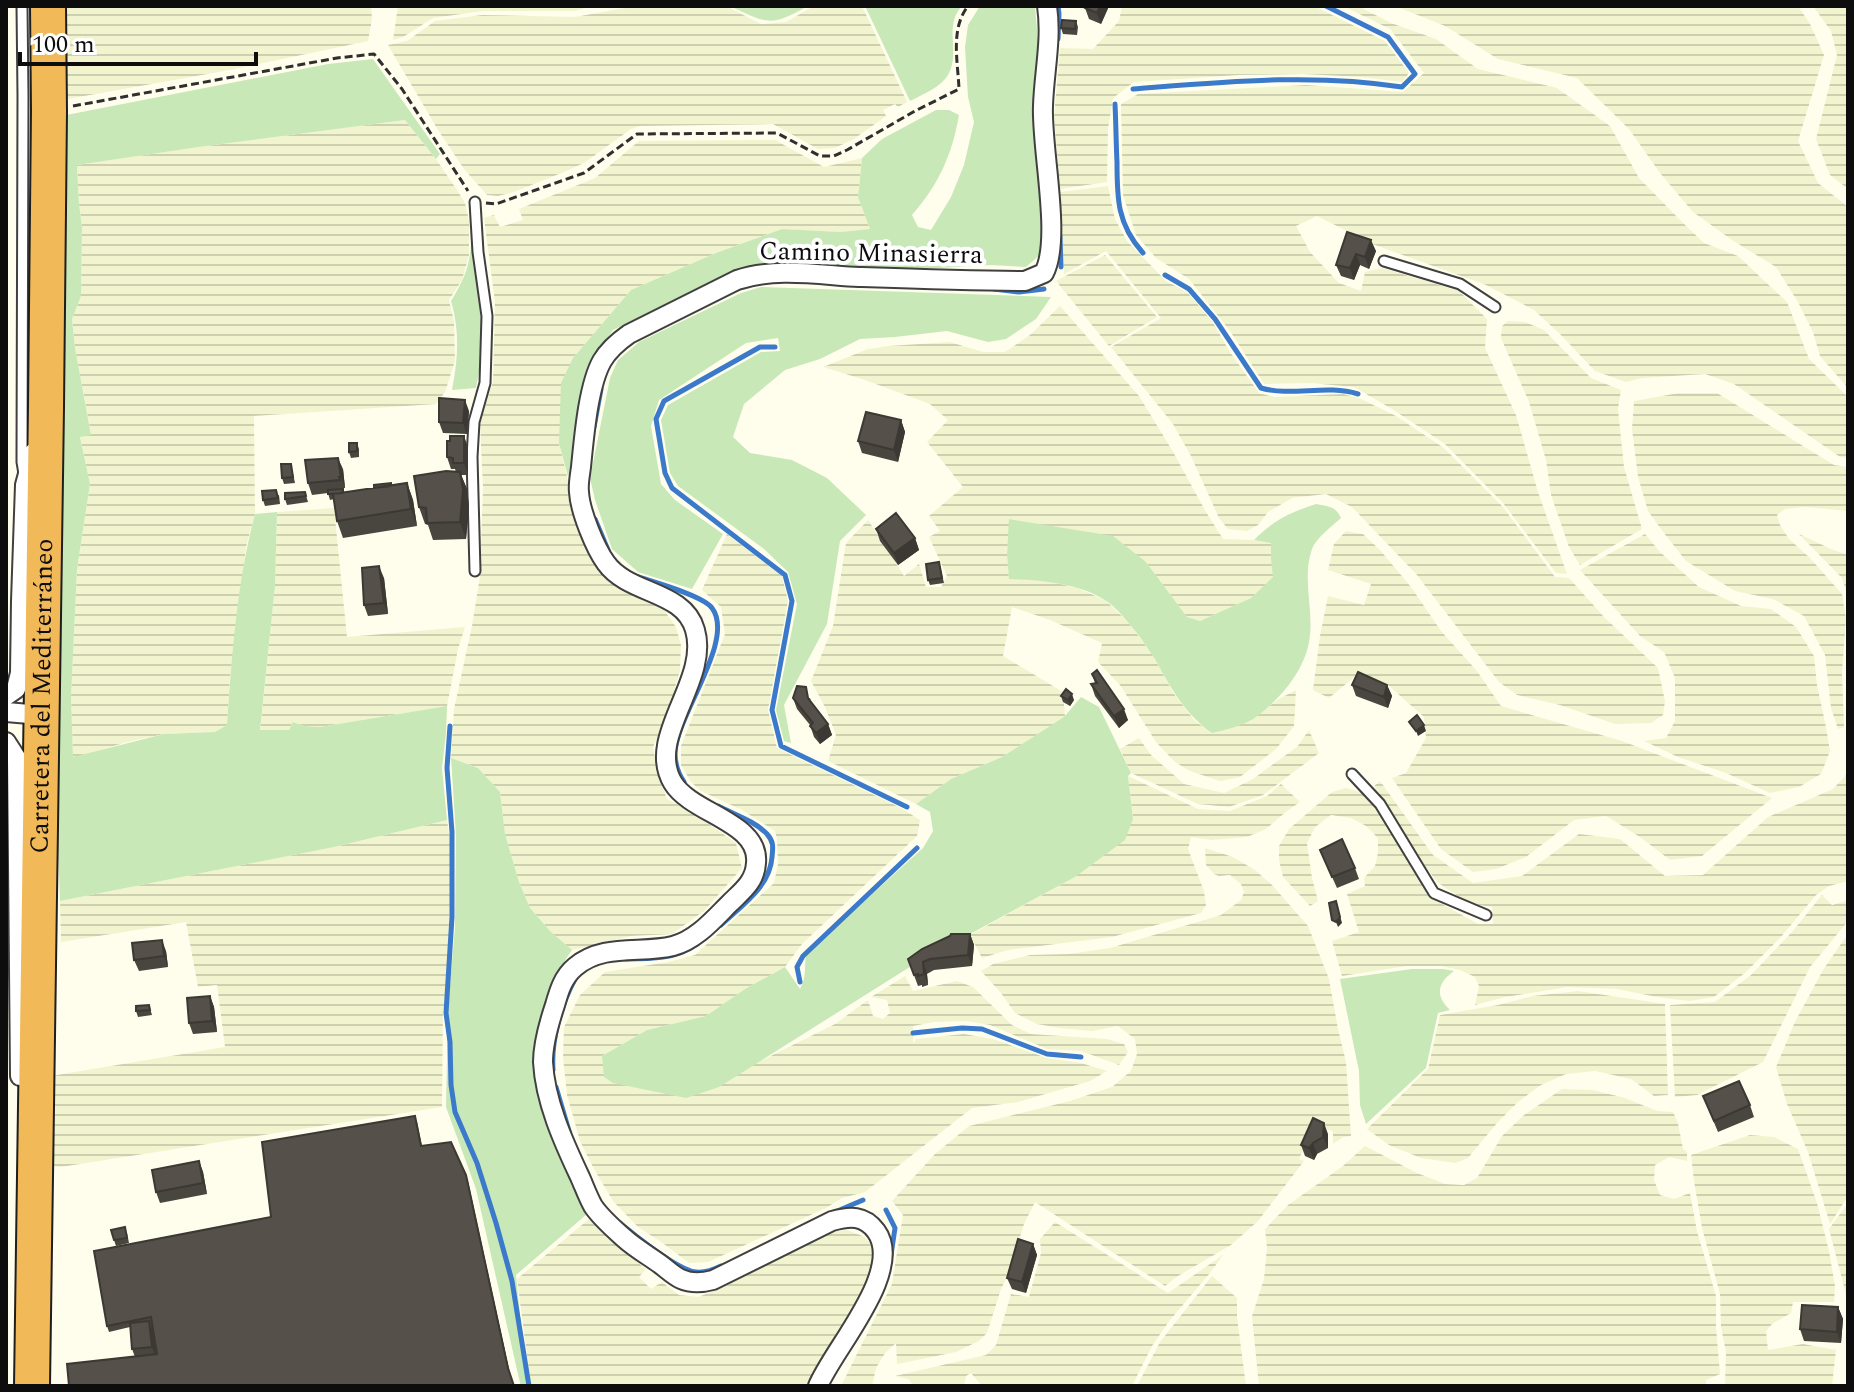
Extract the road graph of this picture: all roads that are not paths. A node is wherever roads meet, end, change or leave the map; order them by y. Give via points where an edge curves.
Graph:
1 (22, 6) edge
2 (48, 6) edge
3 (1047, 6) edge
4 (475, 202) road end
5 (1384, 261) dead end
6 (1495, 307) dead end
7 (46, 407) junction
8 (25, 485) junction
9 (475, 571) dead end
10 (6, 696) edge
11 (6, 712) edge
12 (41, 715) junction
13 (6, 742) edge
14 (1352, 774) dead end
15 (1486, 915) dead end
16 (33, 1213) junction
17 (32, 1386) edge
18 (818, 1386) edge

1 - 8 lane
2 - 7 highway, Carretera del Mediterráneo
3 - 18 street, Camino Minasierra via 1042,107 1050,258 1044,273 1025,281 749,276 618,341 597,373 585,425 579,493 607,565 629,582 678,605 695,627 695,666 667,744 669,774 685,796 748,837 757,859 752,881 688,941 604,952 570,971 547,1033 545,1083 567,1150 593,1205 625,1239 680,1279 713,1280 832,1221 859,1217 870,1222 882,1248 875,1288
4 - 9 lane via 487,316 485,383 473,433
5 - 6 lane via 1460,284
7 - 8 street
7 - 12 highway, Carretera del Mediterráneo
8 - 10 street via 20,673 16,689
11 - 12 street
12 - 16 highway, Carretera del Mediterráneo
13 - 16 street via 17,759 23,1177
14 - 15 lane via 1380,804 1434,893
16 - 17 highway, Carretera del Mediterráneo

